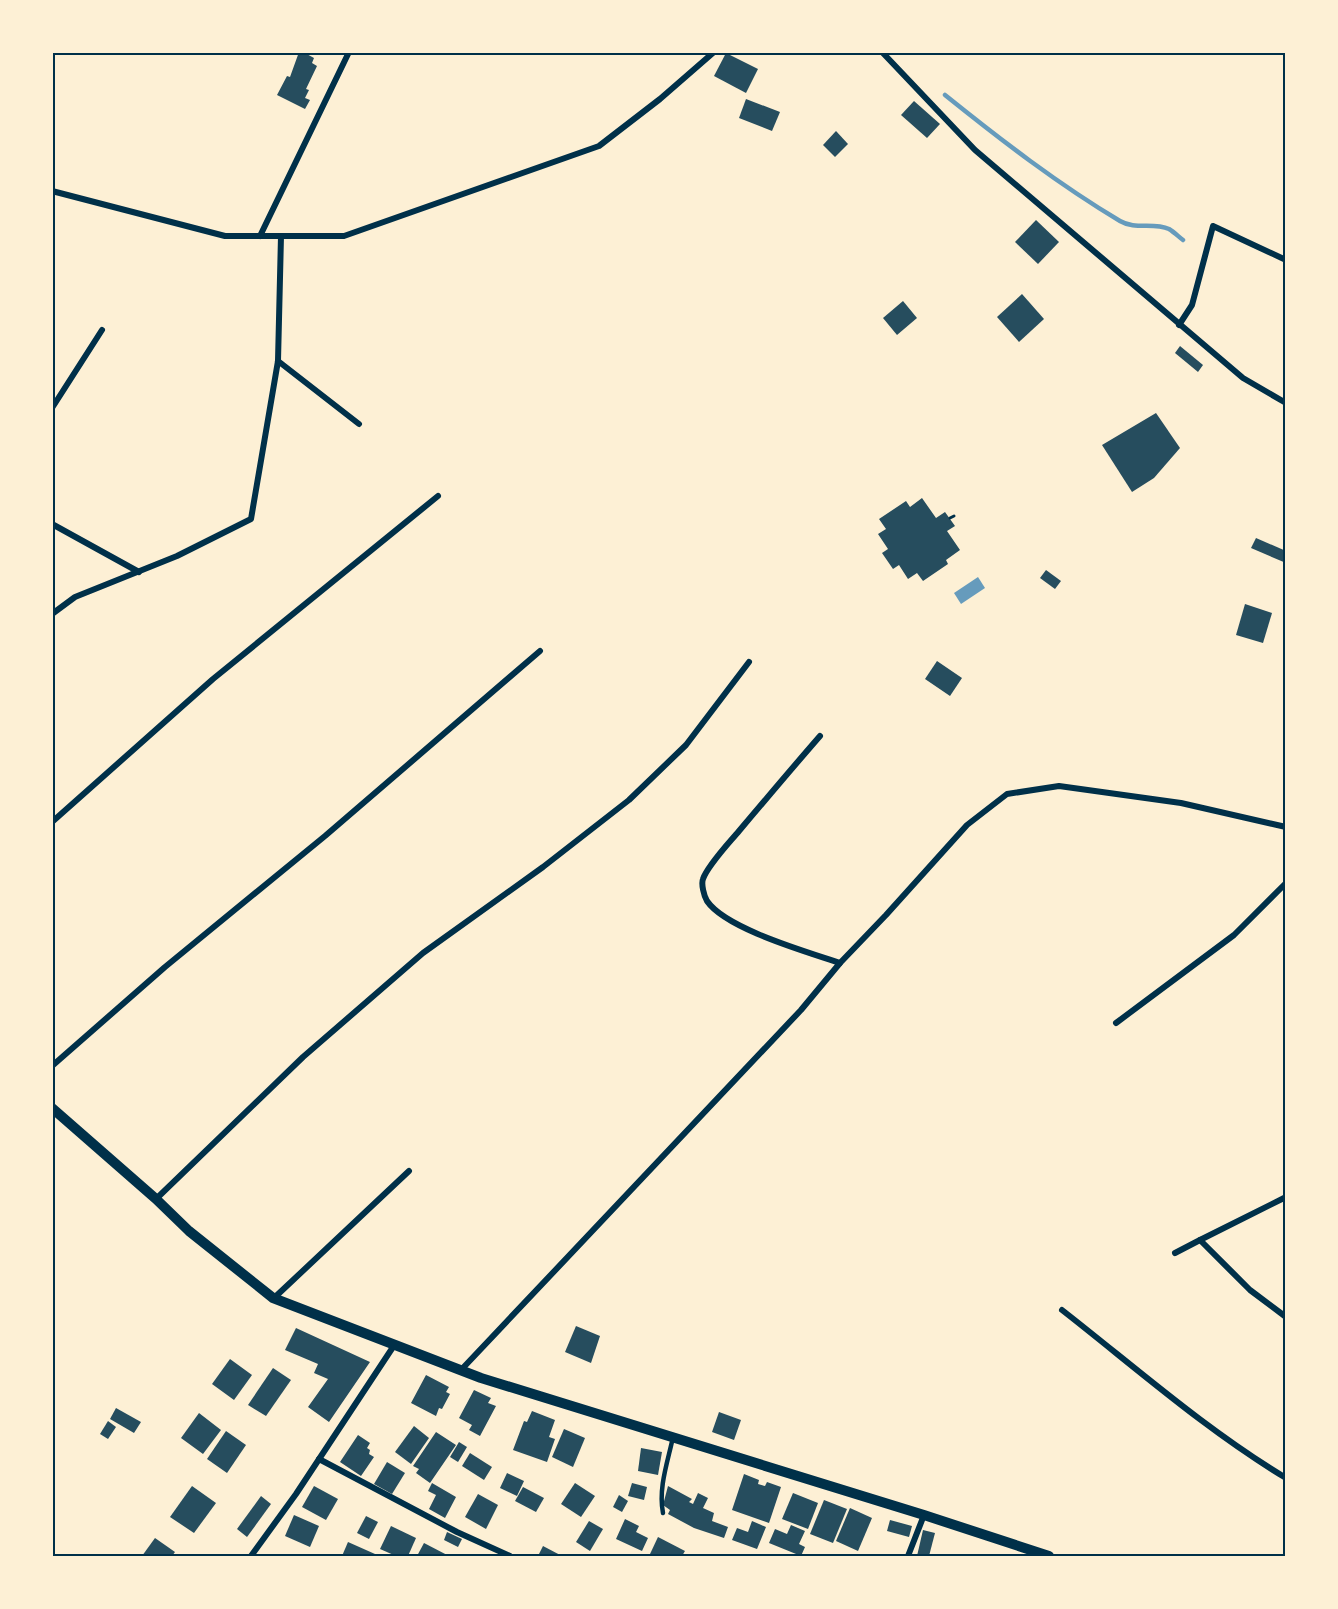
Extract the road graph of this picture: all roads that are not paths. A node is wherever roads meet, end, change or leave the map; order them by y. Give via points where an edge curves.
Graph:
1 (349, 52) edge
2 (714, 52) edge
3 (882, 52) edge
4 (52, 191) edge
5 (260, 236) junction
6 (281, 236) junction
7 (1286, 260) edge
8 (1179, 325) junction
9 (102, 330) dead end
10 (278, 361) junction
11 (1286, 403) edge
12 (52, 408) edge
13 (359, 424) dead end
14 (438, 496) dead end
15 (52, 524) edge
16 (139, 572) junction
17 (52, 614) edge
18 (540, 651) dead end
19 (748, 662) dead end
20 (820, 736) dead end
21 (52, 822) edge
22 (1286, 827) edge
23 (1286, 884) edge
24 (840, 963) junction
25 (1116, 1023) dead end
26 (52, 1066) edge
27 (52, 1108) edge
28 (409, 1171) dead end
29 (1286, 1197) edge
30 (156, 1199) junction
31 (1200, 1240) junction
32 (1176, 1253) dead end
33 (273, 1298) junction
34 (1062, 1310) dead end
35 (1286, 1317) edge
36 (395, 1344) junction
37 (461, 1370) junction
38 (673, 1437) junction
39 (320, 1458) junction
40 (1286, 1478) edge
41 (663, 1513) dead end
42 (924, 1515) junction
43 (251, 1557) edge
44 (510, 1557) edge
45 (908, 1557) edge
46 (1049, 1557) edge

1 - 5 street
2 - 6 street via 599,146 344,236
3 - 8 street via 975,150
4 - 5 street via 225,236
5 - 6 street
6 - 10 street
7 - 8 street via 1213,226 1192,305
8 - 11 street via 1243,378
9 - 12 street
10 - 13 street
10 - 16 street via 251,519
14 - 21 street via 213,679
15 - 16 street
16 - 17 street via 75,597
18 - 26 street
19 - 30 street via 686,746 629,800 423,953 303,1058
20 - 24 street via 718,856 703,880 707,900 720,914 741,926
22 - 24 street via 1180,803 1059,786 1007,794 967,825
23 - 25 street via 1234,936
24 - 37 street via 801,1010
27 - 30 street
28 - 33 street
29 - 31 street
30 - 33 street via 189,1231
31 - 32 street
31 - 35 street via 1250,1290
33 - 36 street
34 - 40 street via 1210,1426
36 - 37 street
36 - 39 street
37 - 38 street
38 - 41 lane via 660,1501
38 - 42 street
39 - 43 street
39 - 44 street
42 - 45 street
42 - 46 street

